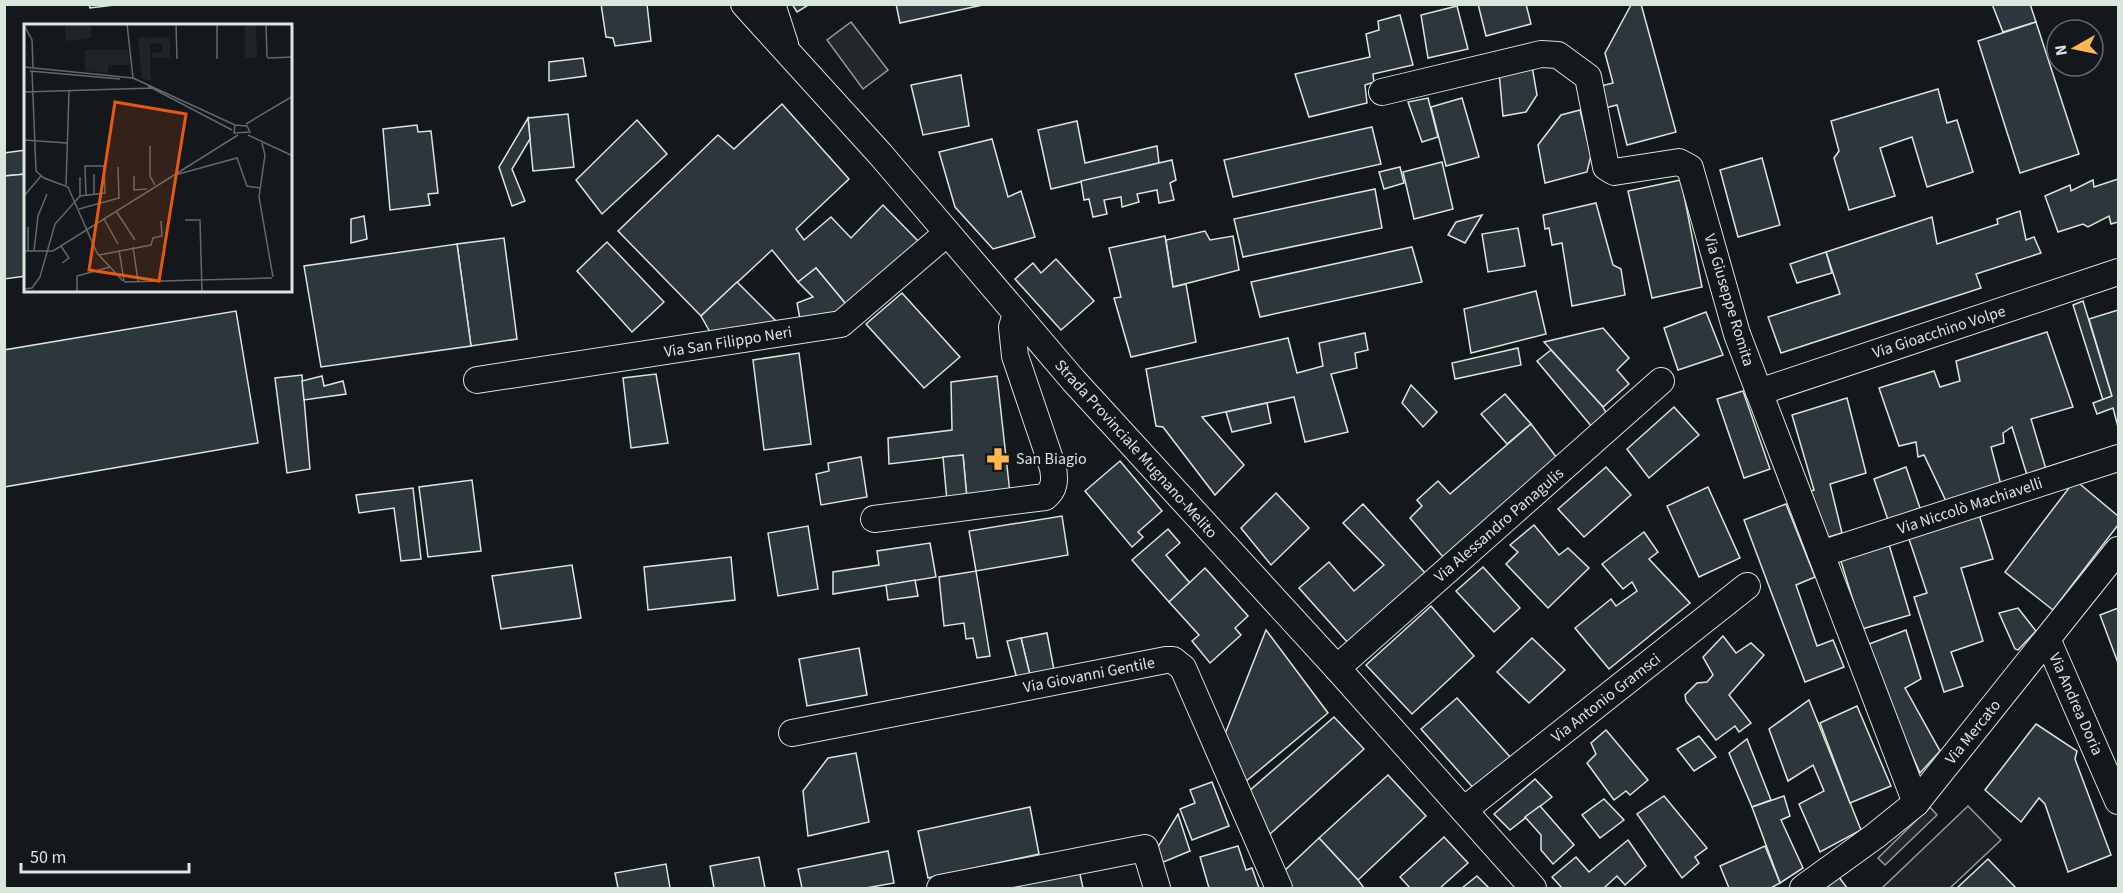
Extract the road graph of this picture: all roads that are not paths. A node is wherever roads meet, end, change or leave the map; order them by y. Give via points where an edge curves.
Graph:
1 (744, 4) edge
2 (772, 4) edge
3 (787, 51) junction
4 (1382, 92) dead end
5 (947, 233) junction
6 (2118, 272) edge
7 (1016, 314) junction
8 (477, 380) dead end
9 (1661, 381) dead end
10 (1759, 392) junction
11 (2118, 458) edge
12 (874, 519) dead end
13 (2118, 550) edge
14 (1821, 554) junction
15 (1747, 585) dead end
16 (2048, 640) junction
17 (1337, 669) junction
18 (792, 733) dead end
19 (2118, 801) edge
20 (1916, 803) junction
21 (1464, 810) junction
22 (940, 888) edge
23 (1157, 888) edge
24 (1279, 888) edge
25 (1533, 888) edge
26 (1803, 888) edge

1 - 3 street, Strada Provinciale Mugnano-Melito
2 - 3 street
3 - 5 street, Strada Provinciale Mugnano-Melito
4 - 10 street, Via Giuseppe Romita via 1548,53 1558,55 1584,73 1590,83 1606,167 1614,172 1678,162 1690,168 1737,334
5 - 7 street, Strada Provinciale Mugnano-Melito
5 - 8 street, Via San Filippo Neri via 841,324
6 - 10 street, Via Gioacchino Volpe
7 - 12 street via 1012,327 1015,356 1053,468 1055,481 1051,492 1045,497
7 - 17 street, Strada Provinciale Mugnano-Melito
9 - 17 street, Via Alessandro Panagulis
10 - 14 street, Via Giuseppe Romita
11 - 14 street, Via Niccolò Machiavelli
13 - 16 street, Via Mercato
14 - 20 street, Via Giuseppe Romita
15 - 21 street, Via Antonio Gramsci
16 - 19 street, Via Andrea Doria
16 - 20 street, Via Mercato
17 - 21 street, Strada Provinciale Mugnano-Melito
18 - 24 street, Via Giovanni Gentile via 1173,660 1183,668
20 - 26 street, Via Mercato
21 - 25 street, Strada Provinciale Mugnano-Melito
22 - 23 street via 1145,848

